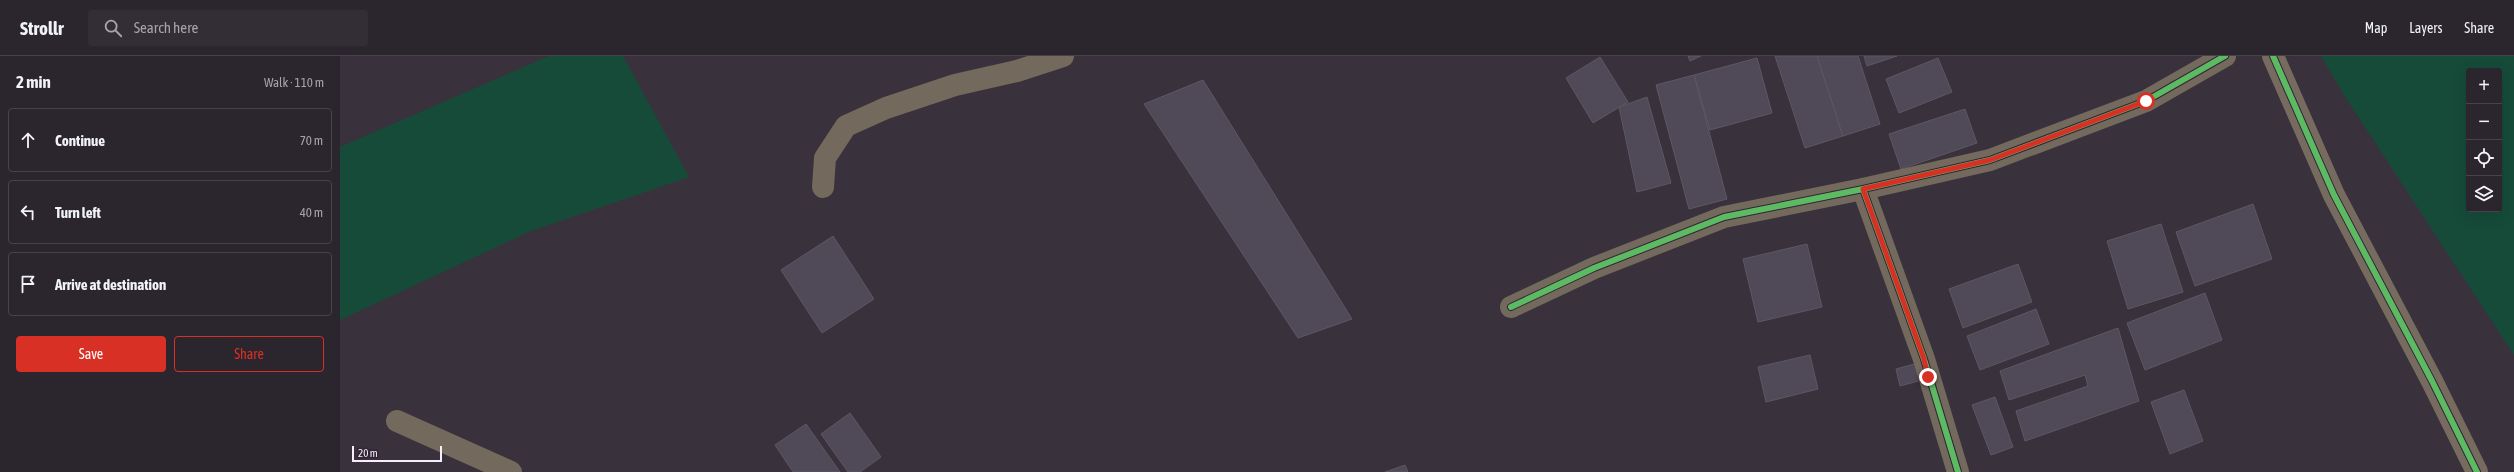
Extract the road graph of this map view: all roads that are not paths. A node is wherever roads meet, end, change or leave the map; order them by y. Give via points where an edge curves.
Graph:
1 (1064, 56) edge
2 (2224, 56) edge
3 (2273, 56) edge
4 (822, 187) dead end
5 (1863, 189) junction
6 (1511, 307) dead end
7 (397, 421) dead end
8 (511, 472) edge
9 (1958, 472) edge
10 (2477, 472) edge

1 - 4 street via 1017,71 955,85 886,108 846,126 825,158
2 - 5 street via 2146,101 1990,160
3 - 10 street via 2334,195
5 - 6 street via 1724,217 1594,268
5 - 9 street via 1924,359
7 - 8 street

